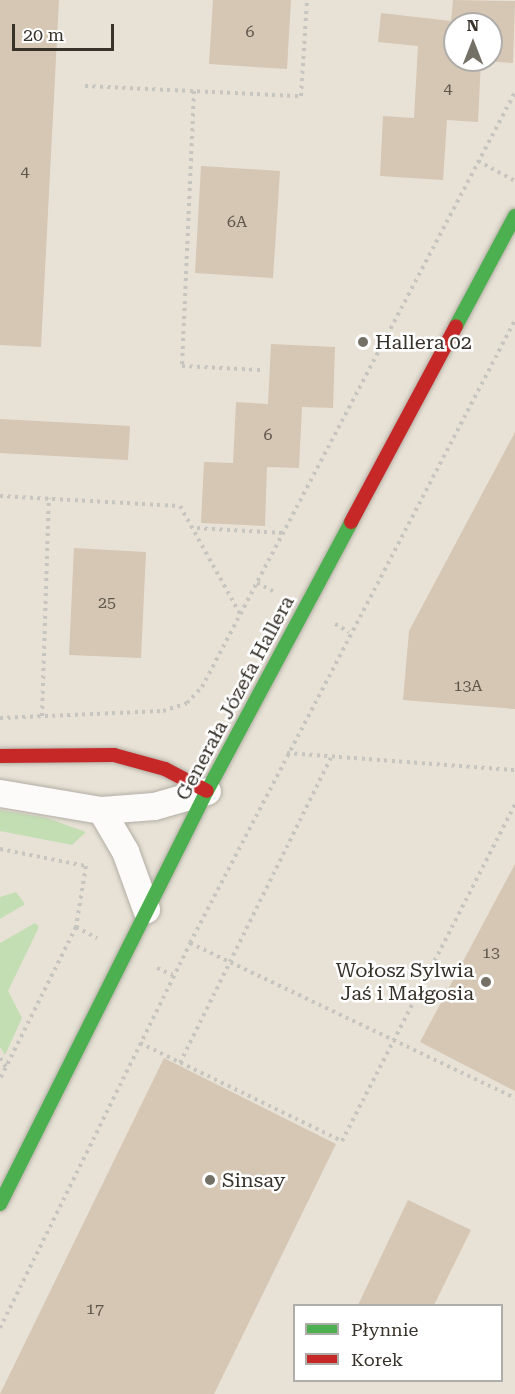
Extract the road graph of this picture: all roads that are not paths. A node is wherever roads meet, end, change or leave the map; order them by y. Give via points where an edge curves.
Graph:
1 (515, 216) edge
2 (0, 756) edge
3 (207, 791) junction
4 (0, 793) edge
5 (101, 810) junction
6 (146, 909) junction
7 (0, 1204) edge

1 - 3 street, Generała Józefa Hallera
2 - 3 street via 114,755 165,769
3 - 5 street via 154,806
3 - 6 street, Generała Józefa Hallera
4 - 5 street
5 - 6 street via 125,852
6 - 7 street, Generała Józefa Hallera

